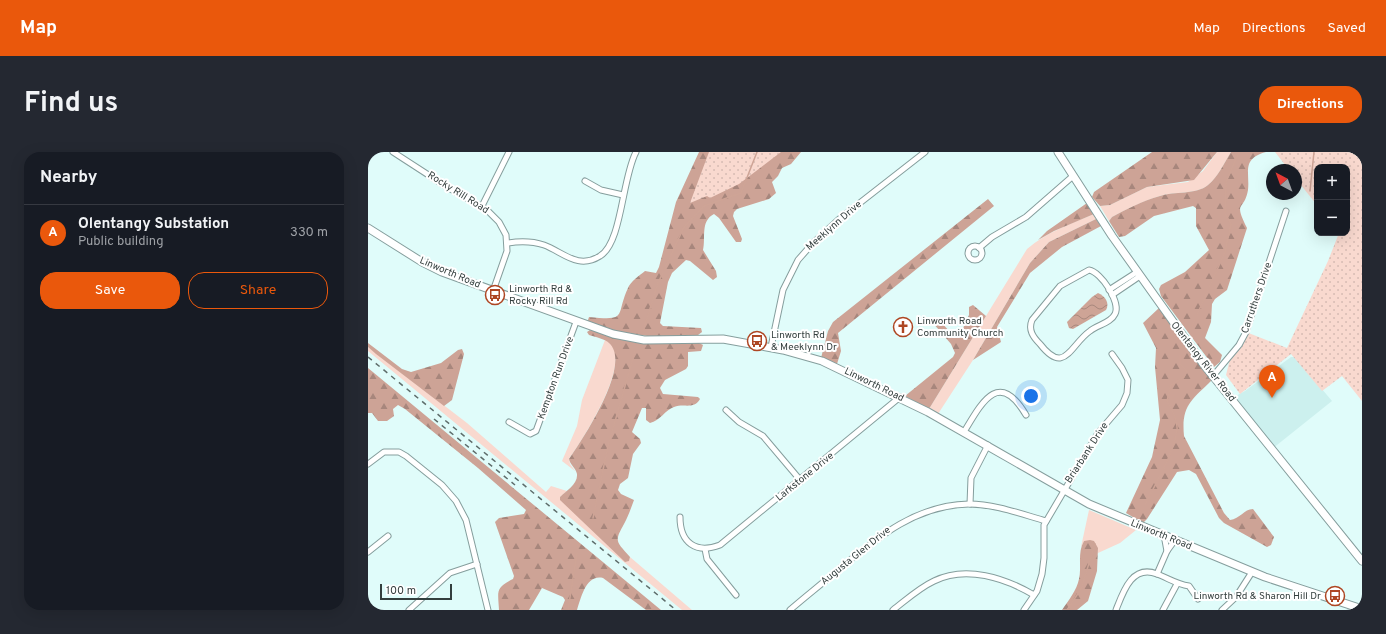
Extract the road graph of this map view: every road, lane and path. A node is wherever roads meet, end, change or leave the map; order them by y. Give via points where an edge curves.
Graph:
1 (394, 152) edge
2 (509, 152) edge
3 (636, 152) edge
4 (925, 152) edge
5 (1058, 152) edge
6 (1073, 176) junction
7 (585, 181) dead end
8 (622, 195) junction
9 (482, 206) junction
10 (1286, 211) dead end
11 (368, 228) edge
12 (508, 243) junction
13 (979, 248) dead end
14 (1139, 274) junction
15 (493, 290) junction
16 (1111, 292) junction
17 (576, 322) junction
18 (771, 347) junction
19 (1112, 354) dead end
20 (1213, 376) junction
21 (900, 397) junction
22 (726, 410) dead end
23 (1026, 415) dead end
24 (509, 422) dead end
25 (964, 432) junction
26 (988, 446) junction
27 (368, 464) edge
28 (801, 480) junction
29 (1063, 490) junction
30 (970, 504) junction
31 (680, 517) dead end
32 (1046, 521) junction
33 (1164, 535) junction
34 (388, 536) dead end
35 (1175, 540) junction
36 (705, 549) junction
37 (1167, 551) junction
38 (368, 552) edge
39 (1362, 561) edge
40 (477, 564) junction
41 (1252, 572) junction
42 (1157, 574) junction
43 (1177, 584) junction
44 (736, 595) dead end
45 (1034, 595) junction
46 (1198, 599) dead end
47 (1347, 607) edge
48 (1362, 609) edge
49 (410, 610) edge
50 (488, 610) edge
51 (790, 610) edge
52 (894, 610) edge
53 (1024, 610) edge
54 (1116, 610) edge
55 (1163, 610) edge
56 (1222, 610) edge

1 - 9 street, Rocky Rill Road via 447,187
2 - 9 street
3 - 8 street
4 - 18 street, Meeklynn Drive via 838,220 798,260 783,290
5 - 6 main road, Olentangy River Road
6 - 13 street via 1026,217 992,237
6 - 14 main road, Olentangy River Road
7 - 8 street via 601,190
8 - 12 street via 612,244 596,258 580,261 534,242
9 - 12 street, Rocky Rill Road via 499,222
10 - 20 street, Carruthers Drive via 1246,332 1239,345
11 - 15 main road, Linworth Road via 442,272
12 - 15 street via 506,256
14 - 16 street
14 - 20 main road, Olentangy River Road
15 - 17 main road, Linworth Road
16 - 16 street via 1117,305 1114,316 1089,331 1067,356 1051,356 1034,337 1030,324 1035,314 1060,286 1089,270 1098,273
17 - 18 main road, Linworth Road via 613,334 644,340 722,339
17 - 24 street, Kempton Run Drive via 534,433 530,434
18 - 21 main road, Linworth Road via 822,361
19 - 29 street, Briarbank Drive via 1128,380 1128,393 1122,405 1098,433
20 - 39 main road, Olentangy River Road
21 - 25 main road, Linworth Road
21 - 28 street, Larkstone Drive
22 - 28 street via 739,422 763,436
23 - 25 street via 1012,396 999,392 980,405
25 - 26 main road, Linworth Road
26 - 29 main road, Linworth Road
26 - 30 street via 971,478
27 - 40 street via 378,456 391,451 406,456 442,485 456,501 466,520
28 - 36 street, Larkstone Drive via 734,536
29 - 32 street, Briarbank Drive
29 - 33 main road, Linworth Road via 1089,504
30 - 32 street, Augusta Glen Drive via 1002,509
30 - 51 street, Augusta Glen Drive via 933,510 895,526 875,539
31 - 36 street via 680,527 687,540 698,548
32 - 45 street via 1042,574
33 - 35 main road, Linworth Road
33 - 37 street
34 - 38 street
35 - 37 street
35 - 41 main road, Linworth Road
36 - 44 street via 707,559
37 - 42 street
40 - 49 street via 450,573
40 - 50 street
41 - 47 main road, Linworth Road
41 - 56 street via 1236,597
42 - 43 street
42 - 54 street via 1144,571 1138,573 1124,590
43 - 46 street via 1189,586
43 - 55 street
45 - 52 street via 987,576 959,574 935,580
45 - 53 street
47 - 48 main road, Linworth Road

